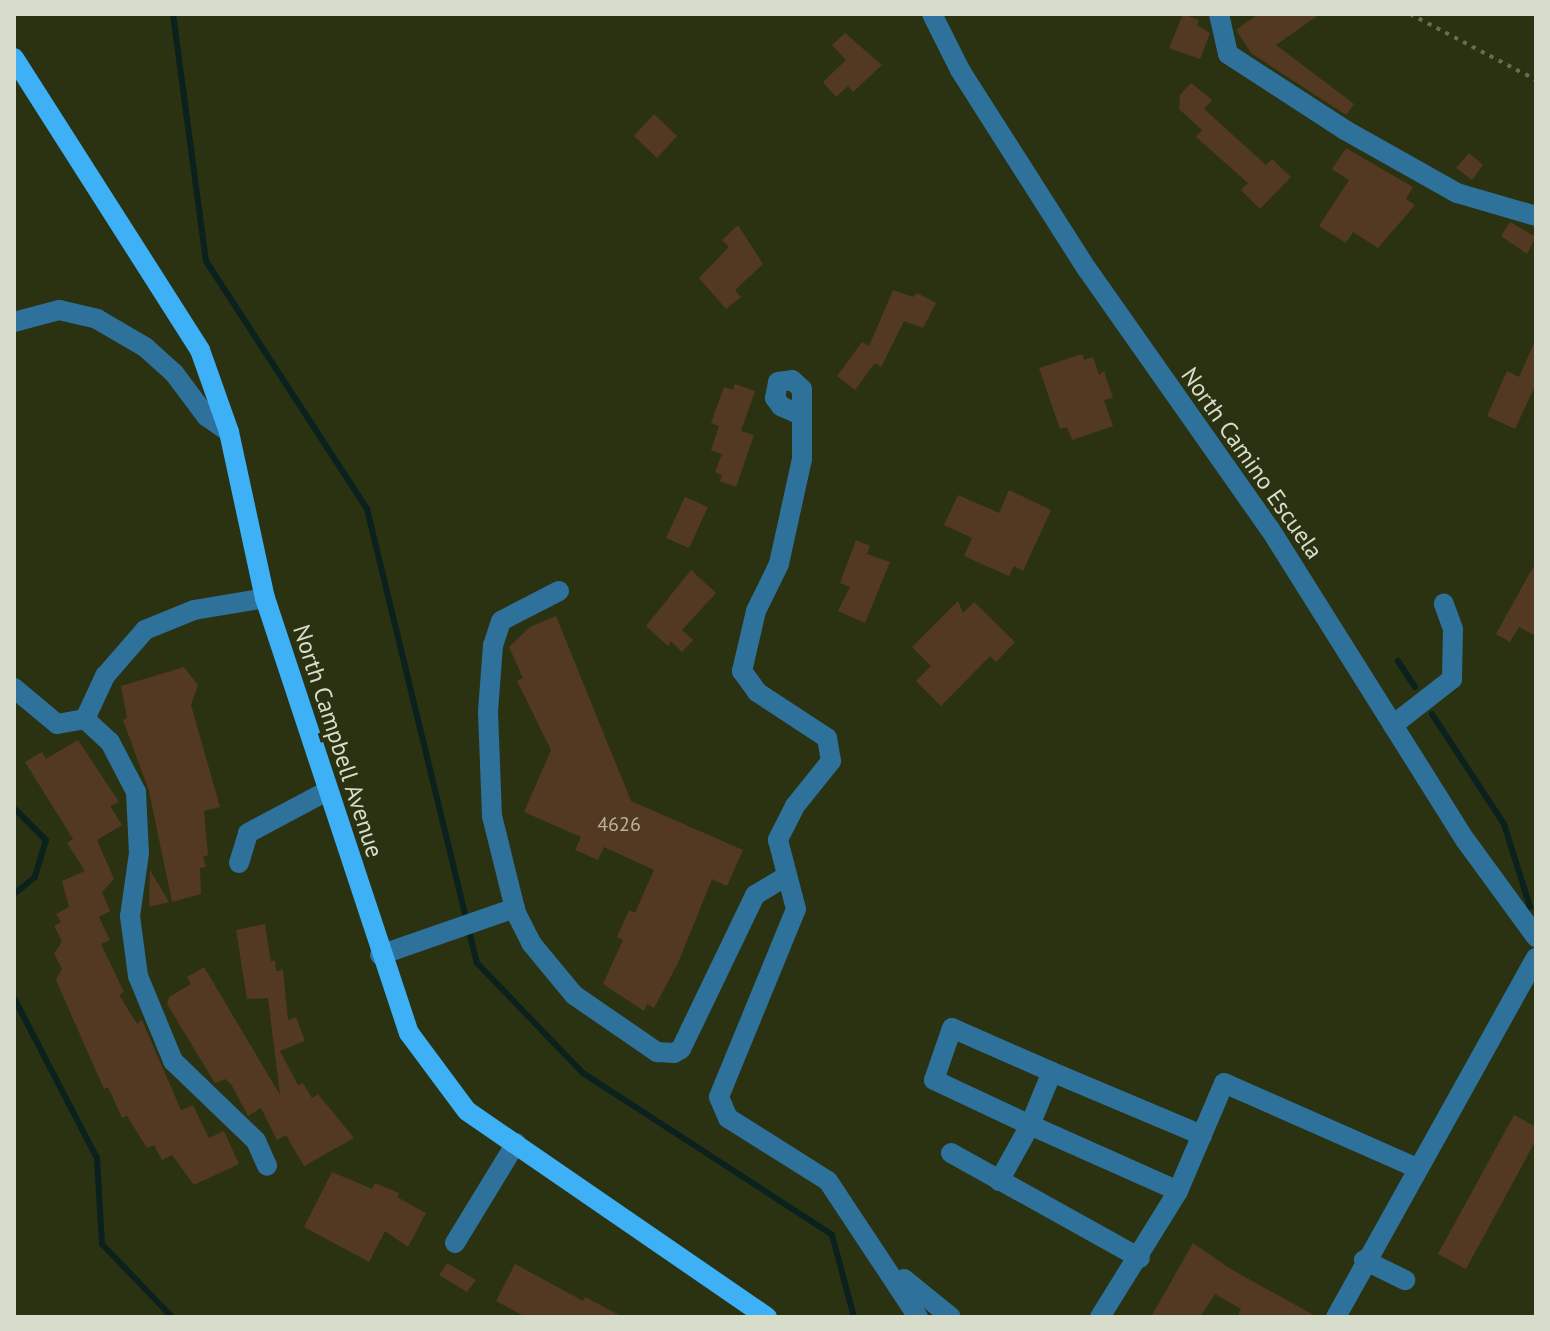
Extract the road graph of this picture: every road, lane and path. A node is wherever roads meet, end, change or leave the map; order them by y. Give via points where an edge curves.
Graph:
1 (932, 14) edge
2 (1219, 14) edge
3 (1410, 14) edge
4 (14, 58) edge
5 (1536, 80) edge
6 (1536, 216) edge
7 (14, 322) edge
8 (801, 415) dead end
9 (229, 432) junction
10 (559, 591) dead end
11 (265, 598) junction
12 (1444, 604) dead end
13 (14, 688) edge
14 (85, 719) junction
15 (1393, 725) junction
16 (327, 791) junction
17 (239, 863) dead end
18 (785, 877) junction
19 (515, 908) junction
20 (1536, 937) edge
21 (380, 955) junction
22 (1536, 958) edge
23 (1052, 1072) junction
24 (1030, 1125) junction
25 (1202, 1135) junction
26 (516, 1143) junction
27 (951, 1153) dead end
28 (267, 1166) dead end
29 (1417, 1168) junction
30 (999, 1181) junction
31 (1178, 1191) junction
32 (455, 1243) dead end
33 (1140, 1258) junction
34 (1364, 1260) junction
35 (885, 1261) junction
36 (1405, 1280) dead end
37 (767, 1317) edge
38 (918, 1317) edge
39 (951, 1317) edge
40 (1100, 1317) edge
41 (1336, 1317) edge

1 - 15 street, North Camino Escuela via 960,70 1087,269 1270,529
2 - 6 street via 1228,54 1345,130 1457,193
3 - 5 path
4 - 9 main road, North Campbell Avenue via 200,350
7 - 9 street via 59,310 97,319 145,347 174,373 206,416
8 - 18 street via 802,459 779,564 756,611 742,671 757,692 827,738 831,761 795,806 778,840
9 - 11 main road, North Campbell Avenue
10 - 19 street via 501,621 493,645 488,712 492,816
11 - 14 street via 194,610 145,630 105,676
11 - 16 main road, North Campbell Avenue
12 - 15 street via 1453,629 1452,679
13 - 14 street via 57,724
14 - 28 street via 110,742 136,792 139,853 130,916 142,987 173,1061 256,1141
15 - 20 street, North Camino Escuela via 1466,841
16 - 17 street via 248,833
16 - 21 main road, North Campbell Avenue
18 - 19 street via 755,895 681,1049 674,1053 657,1052 574,995 531,943
18 - 35 street via 796,909 719,1097 728,1118 828,1181
19 - 21 street
21 - 26 main road, North Campbell Avenue via 409,1033 431,1067 467,1111
22 - 29 street
23 - 24 street
23 - 24 street via 952,1028 934,1080
23 - 25 street
24 - 30 street
24 - 31 street
25 - 29 street via 1224,1083
25 - 31 street
26 - 32 street
26 - 37 main road, North Campbell Avenue
27 - 30 street
29 - 34 street
30 - 33 street
31 - 33 street
33 - 40 street
34 - 36 street
34 - 41 street
35 - 38 street
35 - 39 street

